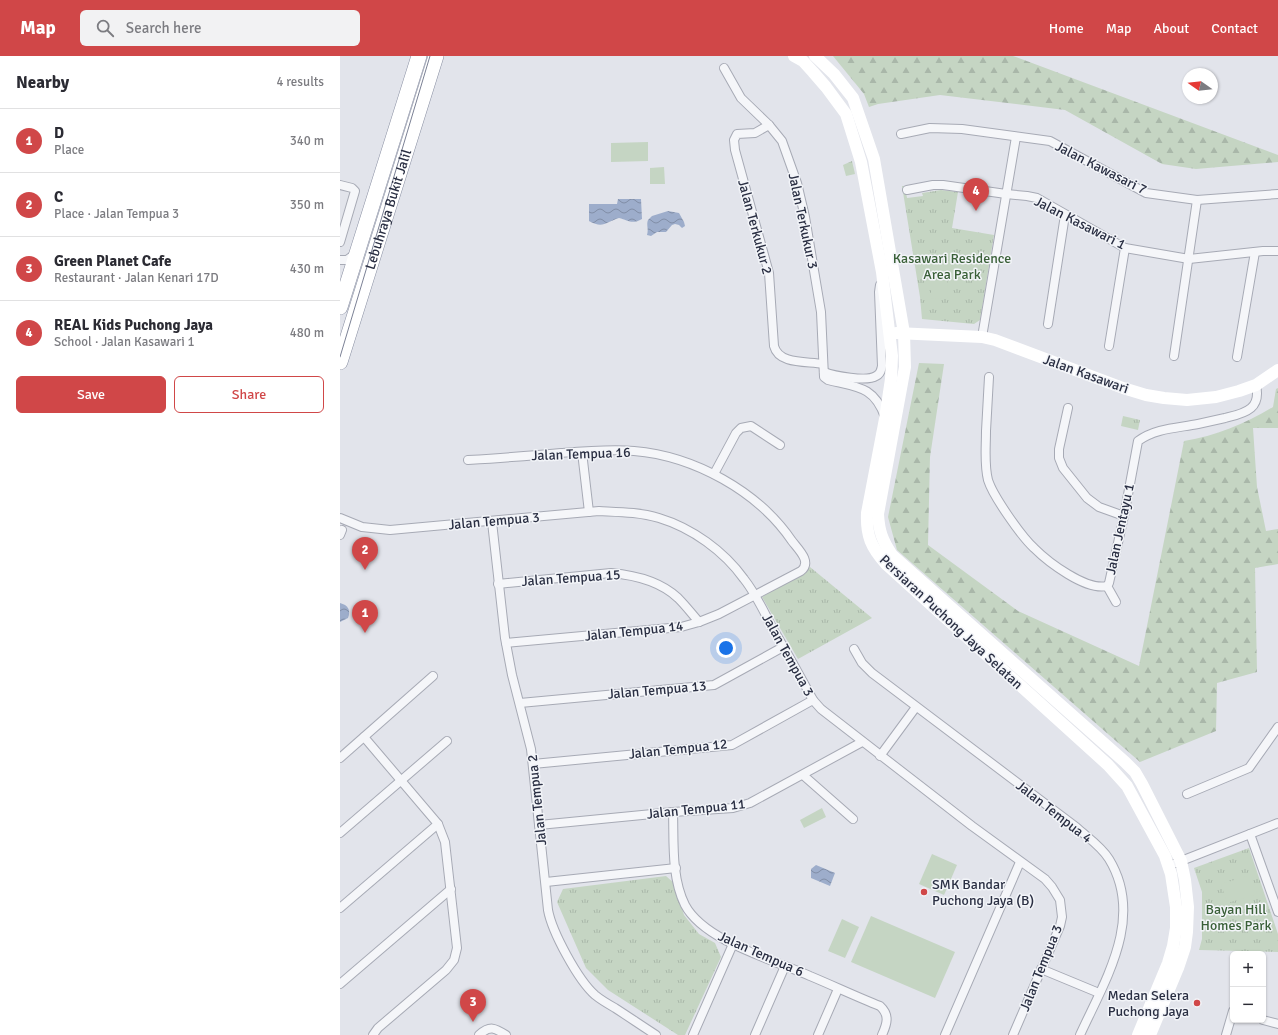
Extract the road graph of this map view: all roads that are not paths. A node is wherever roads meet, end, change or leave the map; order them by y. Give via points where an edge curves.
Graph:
1 (419, 56) edge
2 (436, 56) edge
3 (794, 56) edge
4 (815, 56) edge
5 (724, 68) dead end
6 (769, 125) junction
7 (902, 134) dead end
8 (1016, 137) junction
9 (340, 185) edge
10 (907, 190) dead end
11 (1006, 194) junction
12 (1278, 194) edge
13 (1197, 200) junction
14 (1065, 215) junction
15 (340, 242) edge
16 (1125, 248) junction
17 (358, 250) junction
18 (1278, 251) edge
19 (1254, 252) junction
20 (1189, 259) junction
21 (340, 260) edge
22 (882, 272) junction
23 (340, 307) edge
24 (1048, 324) dead end
25 (889, 333) junction
26 (904, 333) junction
27 (982, 337) junction
28 (1109, 346) dead end
29 (1174, 356) dead end
30 (1237, 357) dead end
31 (340, 362) edge
32 (824, 368) junction
33 (1278, 370) edge
34 (989, 377) dead end
35 (1256, 385) junction
36 (1068, 408) dead end
37 (885, 419) junction
38 (780, 445) dead end
39 (582, 452) junction
40 (468, 460) dead end
41 (714, 474) junction
42 (589, 512) junction
43 (1124, 516) junction
44 (340, 518) edge
45 (492, 522) junction
46 (498, 584) junction
47 (1107, 586) junction
48 (754, 595) junction
49 (1116, 602) dead end
50 (699, 622) junction
51 (506, 643) junction
52 (783, 646) junction
53 (854, 649) dead end
54 (433, 676) dead end
55 (813, 700) junction
56 (520, 703) junction
57 (916, 707) junction
58 (1278, 727) edge
59 (364, 737) junction
60 (447, 741) dead end
61 (862, 742) junction
62 (880, 756) junction
63 (340, 758) edge
64 (533, 764) junction
65 (803, 775) junction
66 (402, 779) junction
67 (1187, 794) dead end
68 (672, 812) junction
69 (853, 820) dead end
70 (1278, 823) edge
71 (438, 824) junction
72 (539, 824) junction
73 (340, 833) edge
74 (1250, 834) junction
75 (1181, 861) junction
76 (1020, 862) junction
77 (1168, 866) junction
78 (676, 868) junction
79 (546, 882) junction
80 (451, 889) junction
81 (340, 908) edge
82 (1278, 912) edge
83 (733, 944) junction
84 (785, 966) junction
85 (1041, 969) junction
86 (340, 984) edge
87 (838, 989) junction
88 (1099, 993) junction
89 (1230, 1021) edge
90 (1266, 1021) edge
91 (1278, 1024) edge
92 (376, 1032) edge
93 (479, 1035) edge
94 (506, 1035) edge
95 (656, 1035) edge
96 (693, 1035) edge
97 (755, 1035) edge
98 (818, 1035) edge
99 (882, 1035) edge
100 (945, 1035) edge
101 (1014, 1035) edge
102 (1080, 1035) edge
103 (1138, 1035) edge
104 (1150, 1035) edge
105 (1226, 1035) edge

1 - 17 highway, Lebuhraya Bukit Jalil
2 - 31 highway, Lebuhraya Bukit Jalil
3 - 22 main road, Persiaran Puchong Jaya Selatan via 813,72 846,114 861,162
4 - 26 main road, Persiaran Puchong Jaya Selatan via 834,74 853,98 874,159
5 - 6 street, Jalan Terkukur 3 via 741,98
6 - 32 street, Jalan Terkukur 3 via 782,141 797,183 805,217 820,312
6 - 32 street, Jalan Terkukur 2 via 755,133 737,134 734,140 769,273 775,351 786,360
7 - 8 street, Jalan Kawasari 7 via 930,128 962,129
8 - 11 street
8 - 13 street, Jalan Kawasari 7 via 1050,141 1146,193
9 - 15 street via 355,191
10 - 11 street, Jalan Kasawari 1 via 942,185
11 - 14 street, Jalan Kasawari 1 via 1037,198
11 - 27 street
12 - 13 street, Jalan Kawasari 7
13 - 20 street
14 - 16 street, Jalan Kasawari 1
14 - 24 street
16 - 20 street, Jalan Kasawari 1
16 - 28 street
17 - 21 street via 347,260
17 - 23 highway, Lebuhraya Bukit Jalil via 345,281
18 - 19 street, Jalan Kasawari 1
19 - 20 street, Jalan Kasawari 1
19 - 30 street
20 - 29 street
22 - 25 main road, Persiaran Puchong Jaya Selatan
22 - 32 street via 879,292 881,373 863,379 833,375
25 - 26 main road, Jalan Kasawari
25 - 37 main road, Persiaran Puchong Jaya Selatan via 891,379
26 - 27 main road, Jalan Kasawari
26 - 75 main road, Persiaran Puchong Jaya Selatan via 905,367 878,514 883,542 892,555 1135,772
27 - 35 main road, Jalan Kasawari via 1146,395 1187,400 1216,396
32 - 37 street via 824,376 828,380 863,388 872,395 882,408
33 - 35 main road, Jalan Kasawari
34 - 47 street, Jalan Jentayu 1 via 985,463 989,481 1000,502 1033,548 1058,568 1093,586
35 - 43 street, Jalan Jentayu 1 via 1258,395 1254,404 1236,416 1159,431 1138,440
36 - 43 street via 1058,449 1063,468 1087,498 1099,507
37 - 77 main road, Persiaran Puchong Jaya Selatan via 866,528 878,555 1108,765 1127,786
38 - 41 street via 751,426 741,428
39 - 40 street, Jalan Tempua 16
39 - 41 street, Jalan Tempua 16 via 609,450 648,453 684,462
39 - 42 street
41 - 48 street, Jalan Tempua 16 via 764,508 786,532 806,564 801,571
42 - 45 street, Jalan Tempua 3
42 - 48 street, Jalan Tempua 3 via 639,514 659,518 691,532 726,558
43 - 47 street, Jalan Jentayu 1
44 - 45 street, Jalan Tempua 3 via 362,526 390,530
45 - 46 street, Jalan Tempua 2
46 - 50 street, Jalan Tempua 15 via 611,573 627,575 663,587 677,597
46 - 51 street, Jalan Tempua 2
47 - 49 street
48 - 50 street, Jalan Tempua 14
48 - 52 street, Jalan Tempua 3
50 - 51 street, Jalan Tempua 14 via 681,627
51 - 56 street, Jalan Tempua 2
52 - 55 street, Jalan Tempua 3
52 - 56 street, Jalan Tempua 13 via 714,685
53 - 57 street, Jalan Tempua 4 via 872,673
54 - 59 street
55 - 61 street, Jalan Tempua 3 via 826,714
55 - 64 street, Jalan Tempua 12 via 732,745
56 - 64 street, Jalan Tempua 2
57 - 62 street
57 - 88 street, Jalan Tempua 4 via 1076,827 1108,858 1121,891 1124,914 1116,954
58 - 67 street via 1249,768
59 - 63 street
59 - 66 street
60 - 66 street
61 - 62 street, Jalan Tempua 3
61 - 65 street, Jalan Tempua 11
62 - 76 street, Jalan Tempua 3
64 - 72 street, Jalan Tempua 2
65 - 68 street, Jalan Tempua 11 via 750,804 733,808
65 - 69 street
66 - 71 street
66 - 73 street
68 - 72 street, Jalan Tempua 11
68 - 78 street, Jalan Tempua 6
70 - 74 street
71 - 80 street via 446,842
71 - 81 street
72 - 79 street, Jalan Tempua 2
74 - 75 street
74 - 82 street
75 - 77 street
75 - 104 main road, Persiaran Puchong Jaya Selatan via 1188,907 1185,947
76 - 85 street, Jalan Tempua 3 via 1045,879 1062,907 1060,926
76 - 100 street
77 - 103 main road, Persiaran Puchong Jaya Selatan via 1176,907 1173,946
78 - 79 street
78 - 83 street, Jalan Tempua 6 via 681,895 692,915 708,930
79 - 95 street, Jalan Tempua 2 via 551,924 584,982 596,996
80 - 86 street
80 - 92 street via 457,948 454,960
83 - 84 street, Jalan Tempua 6
83 - 96 street
84 - 87 street, Jalan Tempua 6
84 - 97 street
85 - 88 street
85 - 101 street, Jalan Tempua 3
87 - 98 street
87 - 99 street, Jalan Tempua 6 via 885,1010 887,1021
88 - 102 street, Jalan Tempua 4
89 - 105 street
90 - 91 street
93 - 94 street via 485,1029 492,1028

